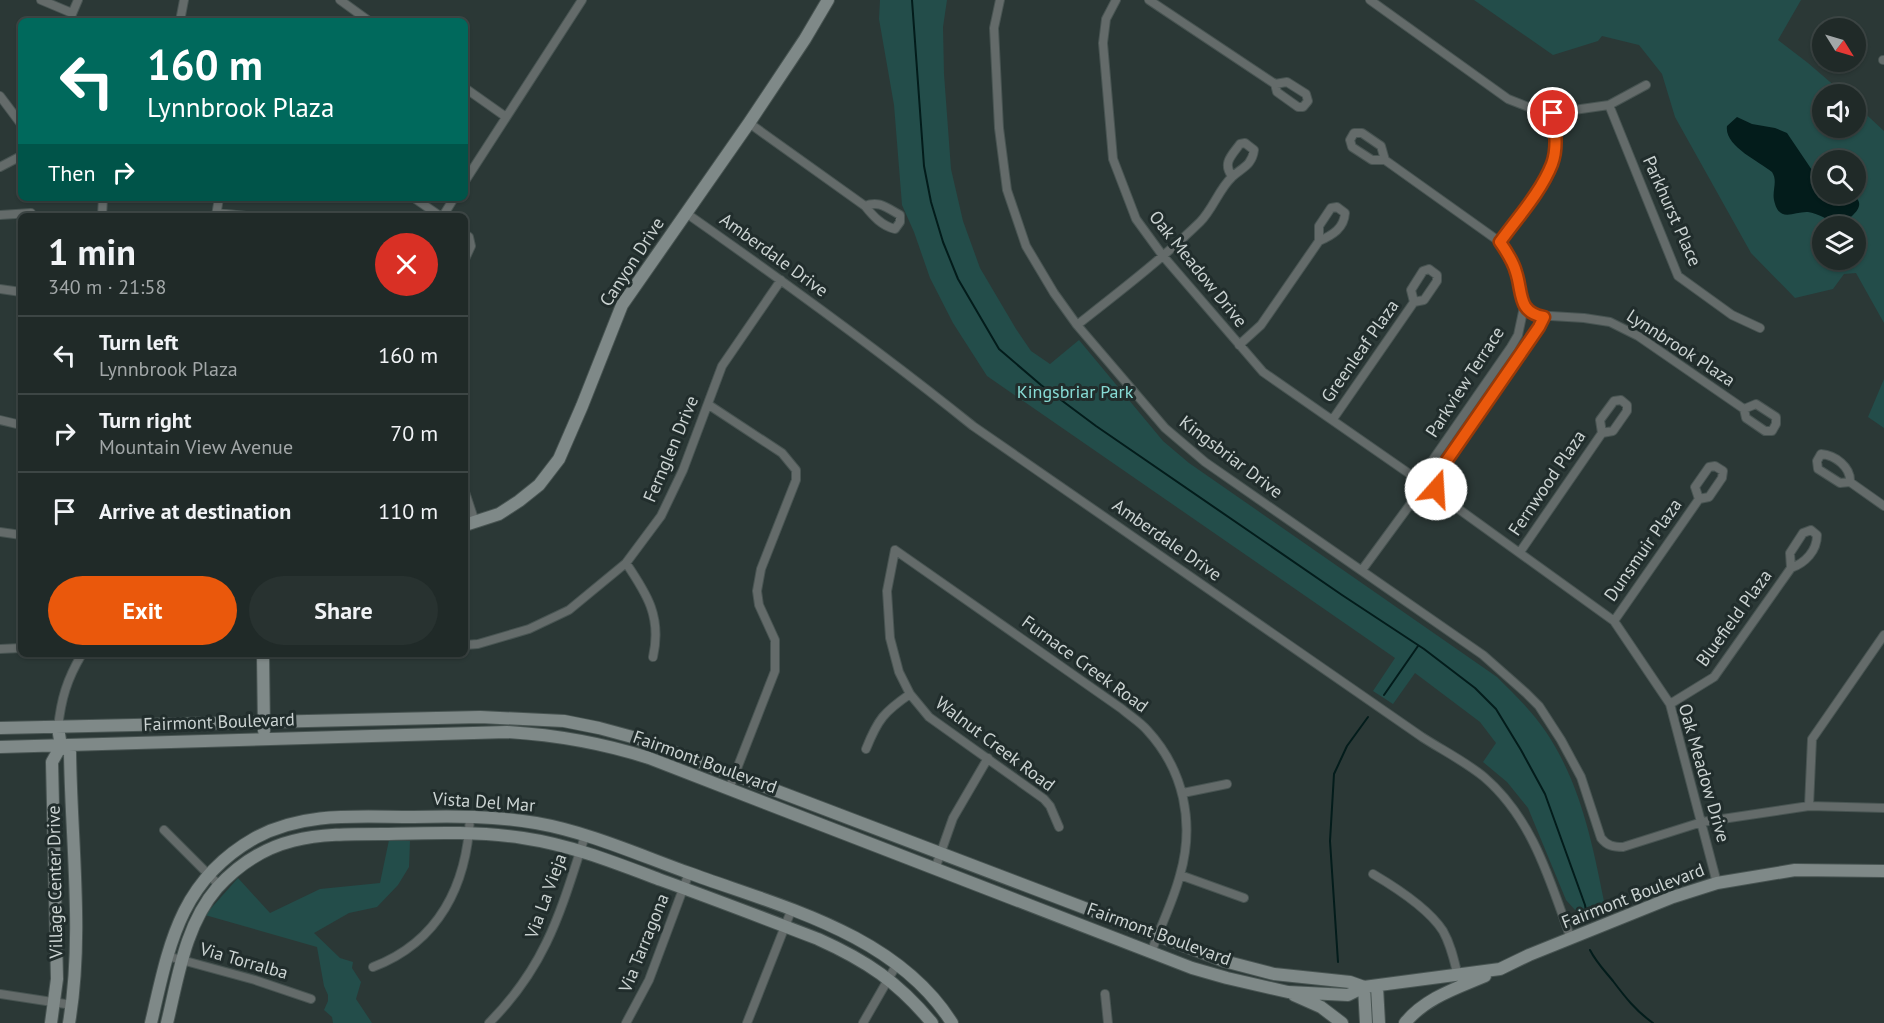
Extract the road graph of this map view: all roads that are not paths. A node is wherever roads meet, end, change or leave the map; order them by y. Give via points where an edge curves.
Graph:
1 (41, 0) edge
2 (78, 0) edge
3 (184, 0) edge
4 (340, 0) edge
5 (582, 0) edge
6 (828, 0) edge
7 (1000, 0) edge
8 (1116, 0) edge
9 (1149, 0) edge
10 (1370, 0) edge
11 (71, 17) edge
12 (181, 18) edge
13 (365, 18) edge
14 (1275, 84) dead end
15 (1646, 86) dead end
16 (468, 90) edge
17 (2, 102) edge
18 (1609, 105) junction
19 (1553, 113) junction
20 (506, 117) junction
21 (18, 121) edge
22 (749, 123) junction
23 (18, 157) edge
24 (1385, 160) dead end
25 (0, 166) edge
26 (468, 176) edge
27 (1232, 176) dead end
28 (419, 201) edge
29 (865, 206) dead end
30 (437, 213) edge
31 (686, 213) junction
32 (18, 214) edge
33 (0, 215) edge
34 (468, 236) edge
35 (1319, 241) dead end
36 (1500, 242) junction
37 (468, 252) edge
38 (1163, 256) junction
39 (781, 280) junction
40 (0, 289) edge
41 (18, 292) edge
42 (1414, 302) dead end
43 (1524, 307) junction
44 (1544, 317) junction
45 (1077, 325) junction
46 (1760, 328) dead end
47 (1239, 345) junction
48 (1498, 369) junction
49 (1506, 375) junction
50 (708, 405) junction
51 (1744, 409) dead end
52 (1333, 419) junction
53 (0, 420) edge
54 (1461, 420) junction
55 (18, 424) edge
56 (1471, 427) junction
57 (1602, 433) dead end
58 (1425, 471) junction
59 (1414, 477) junction
60 (1436, 478) junction
61 (1850, 482) dead end
62 (1435, 492) junction
63 (1416, 495) junction
64 (1699, 499) dead end
65 (1884, 506) edge
66 (470, 524) edge
67 (0, 532) edge
68 (18, 535) edge
69 (895, 550) joint
70 (1520, 552) junction
71 (626, 562) junction
72 (1791, 568) dead end
73 (1362, 570) junction
74 (1614, 621) junction
75 (1884, 634) edge
76 (468, 645) edge
77 (18, 648) edge
78 (0, 649) edge
79 (80, 657) edge
80 (263, 657) edge
81 (653, 657) dead end
82 (910, 694) junction
83 (1670, 705) junction
84 (264, 723) junction
85 (0, 728) edge
86 (58, 728) junction
87 (264, 738) junction
88 (61, 746) junction
89 (0, 747) edge
90 (866, 748) dead end
91 (988, 758) junction
92 (735, 775) junction
93 (1227, 784) dead end
94 (729, 789) junction
95 (1184, 793) junction
96 (1809, 806) junction
97 (1884, 808) edge
98 (470, 817) junction
99 (1702, 822) junction
100 (1059, 827) dead end
101 (164, 830) dead end
102 (469, 834) junction
103 (585, 836) junction
104 (580, 851) junction
105 (940, 852) junction
106 (935, 869) junction
107 (1884, 871) edge
108 (689, 873) junction
109 (1373, 874) dead end
110 (209, 875) junction
111 (1180, 875) junction
112 (1717, 883) junction
113 (220, 886) junction
114 (684, 888) junction
115 (1244, 898) dead end
116 (791, 910) junction
117 (786, 927) junction
118 (1157, 936) junction
119 (1571, 939) junction
120 (1151, 953) junction
121 (167, 956) junction
122 (183, 960) junction
123 (897, 964) junction
124 (373, 967) dead end
125 (1500, 969) junction
126 (1458, 975) junction
127 (888, 978) junction
128 (1364, 987) junction
129 (1377, 987) junction
130 (1288, 992) junction
131 (1105, 993) dead end
132 (0, 994) edge
133 (311, 999) dead end
134 (54, 1003) junction
135 (72, 1005) junction
136 (51, 1023) edge
137 (69, 1023) edge
138 (151, 1023) edge
139 (167, 1023) edge
140 (489, 1023) edge
141 (626, 1023) edge
142 (747, 1023) edge
143 (863, 1023) edge
144 (932, 1023) edge
145 (952, 1023) edge
146 (1108, 1023) edge
147 (1342, 1023) edge
148 (1366, 1023) edge
149 (1379, 1023) edge
150 (1405, 1023) edge

1 - 11 street
2 - 11 street
3 - 12 street
4 - 13 street
5 - 20 street
6 - 22 main road, Canyon Drive
7 - 45 street, Kingsbriar Drive via 994,28 999,128 1007,189 1026,246
8 - 38 street, Oak Meadow Drive via 1106,19 1103,43 1113,159 1136,219
9 - 14 street
10 - 19 street via 1508,99
15 - 18 street
16 - 20 street
17 - 21 street
18 - 19 street
18 - 46 street, Parkhurst Place via 1678,276 1732,315
19 - 36 street via 1553,163
20 - 26 street
22 - 29 street
22 - 31 main road, Canyon Drive
23 - 25 street
24 - 36 street
27 - 38 street via 1203,220
28 - 30 street
31 - 39 street, Amberdale Drive
31 - 66 main road, Canyon Drive via 622,304 559,459 539,485 519,501 499,514
32 - 33 street
34 - 37 street
35 - 47 street via 1261,325
36 - 43 street via 1512,260
38 - 45 street
38 - 47 street, Oak Meadow Drive
39 - 50 street, Fernglen Drive via 722,366
39 - 119 street, Amberdale Drive via 973,426 1484,777 1516,810 1539,852
40 - 41 street
42 - 52 street, Greenleaf Plaza
43 - 44 street, Lynnbrook Plaza
43 - 48 street, Parkview Terrace via 1518,335
44 - 49 street, Parkview Terrace
44 - 51 street, Lynnbrook Plaza via 1610,322 1638,336
45 - 73 street, Kingsbriar Drive via 1173,435 1230,481
47 - 52 street, Oak Meadow Drive via 1263,372
48 - 49 street
48 - 54 street, Parkview Terrace
49 - 56 street, Parkview Terrace
50 - 71 street, Fernglen Drive via 661,516
50 - 92 street via 782,453 796,470 796,480 761,569 758,591 759,605 775,640 776,671
52 - 59 street, Oak Meadow Drive
53 - 55 street
54 - 56 street
54 - 58 street, Parkview Terrace
56 - 60 street, Parkview Terrace
57 - 70 street, Fernwood Plaza
58 - 59 street
58 - 60 street
59 - 63 street via 1411,487
60 - 62 street
61 - 65 street
62 - 63 street via 1426,497
62 - 70 street, Oak Meadow Drive
63 - 73 street
64 - 74 street, Dunsmuir Plaza
67 - 68 street
69 - 82 street, Walnut Creek Road via 887,591 890,638
69 - 95 street, Furnace Creek Road via 1146,729 1164,753
70 - 74 street, Oak Meadow Drive
71 - 76 street, Fernglen Drive via 568,610 529,629
71 - 81 street via 644,588 654,612
72 - 83 street, Bluefield Plaza via 1714,677
73 - 99 street, Kingsbriar Drive via 1482,655 1539,706 1581,777 1604,843 1623,847
74 - 83 street, Oak Meadow Drive
75 - 96 street via 1812,739
77 - 78 street
79 - 86 street via 61,702
80 - 84 main road
82 - 90 street via 880,718
82 - 91 street, Walnut Creek Road via 929,717
83 - 99 street, Oak Meadow Drive
84 - 86 main road, Fairmont Boulevard
84 - 87 main road
84 - 92 main road, Fairmont Boulevard via 480,717 564,721 636,738
85 - 86 main road, Fairmont Boulevard
86 - 88 main road, Village Center Drive
87 - 88 main road, Fairmont Boulevard
87 - 94 main road, Fairmont Boulevard via 507,732 549,735 609,746
88 - 89 main road, Fairmont Boulevard
88 - 134 main road, Village Center Drive via 51,762 57,979
88 - 135 main road, Village Center Drive via 70,752 75,936
91 - 100 street, Walnut Creek Road via 1044,799
91 - 105 street via 952,818
92 - 94 street
92 - 105 main road, Fairmont Boulevard
93 - 95 street
94 - 106 main road, Fairmont Boulevard
95 - 111 street, Furnace Creek Road via 1186,846
96 - 97 street
96 - 99 street
98 - 102 street
98 - 103 main road, Vista Del Mar via 523,821
98 - 110 main road, Vista Del Mar via 307,820 255,838
99 - 112 street, Oak Meadow Drive
101 - 110 street
102 - 104 main road, Vista Del Mar via 522,838
102 - 113 main road, Vista Del Mar via 332,834 296,839 261,853
102 - 124 street via 462,870 439,918 413,946
103 - 104 street, Via La Vieja
103 - 108 main road, Vista Del Mar
104 - 114 main road, Vista Del Mar
104 - 140 street, Via La Vieja via 561,913 543,952 522,985
105 - 106 street
105 - 118 main road, Fairmont Boulevard
106 - 120 main road, Fairmont Boulevard
107 - 112 main road, Fairmont Boulevard via 1795,870
108 - 114 street, Via Tarragona
108 - 116 main road, Vista Del Mar
109 - 126 street via 1442,929
110 - 113 street
110 - 121 main road, Vista Del Mar via 184,909
111 - 115 street
111 - 118 street, Furnace Creek Road
112 - 119 main road, Fairmont Boulevard
113 - 122 main road, Vista Del Mar via 195,926
114 - 117 main road, Vista Del Mar
114 - 141 street, Via Tarragona via 649,980
116 - 117 street
116 - 123 main road, Vista Del Mar via 851,936
117 - 127 main road, Vista Del Mar via 848,953
117 - 142 street
118 - 120 street, Furnace Creek Road
118 - 128 main road, Fairmont Boulevard via 1256,969
119 - 125 main road, Fairmont Boulevard
120 - 130 main road, Fairmont Boulevard via 1227,978
121 - 122 street, Via Torralba
121 - 138 main road, Vista Del Mar
122 - 133 street, Via Torralba
122 - 139 main road, Vista Del Mar
123 - 127 street
123 - 145 main road, Vista Del Mar via 932,997
125 - 126 main road, Fairmont Boulevard
125 - 150 main road via 1437,997 1416,1010
126 - 129 main road, Fairmont Boulevard
127 - 143 street
127 - 144 main road, Vista Del Mar
128 - 129 main road, Fairmont Boulevard
128 - 130 main road, Fairmont Boulevard via 1348,995
128 - 148 main road
129 - 149 main road
130 - 147 main road via 1321,1007
131 - 146 street
132 - 134 street
134 - 135 street
134 - 136 main road, Village Center Drive
135 - 137 main road, Village Center Drive

